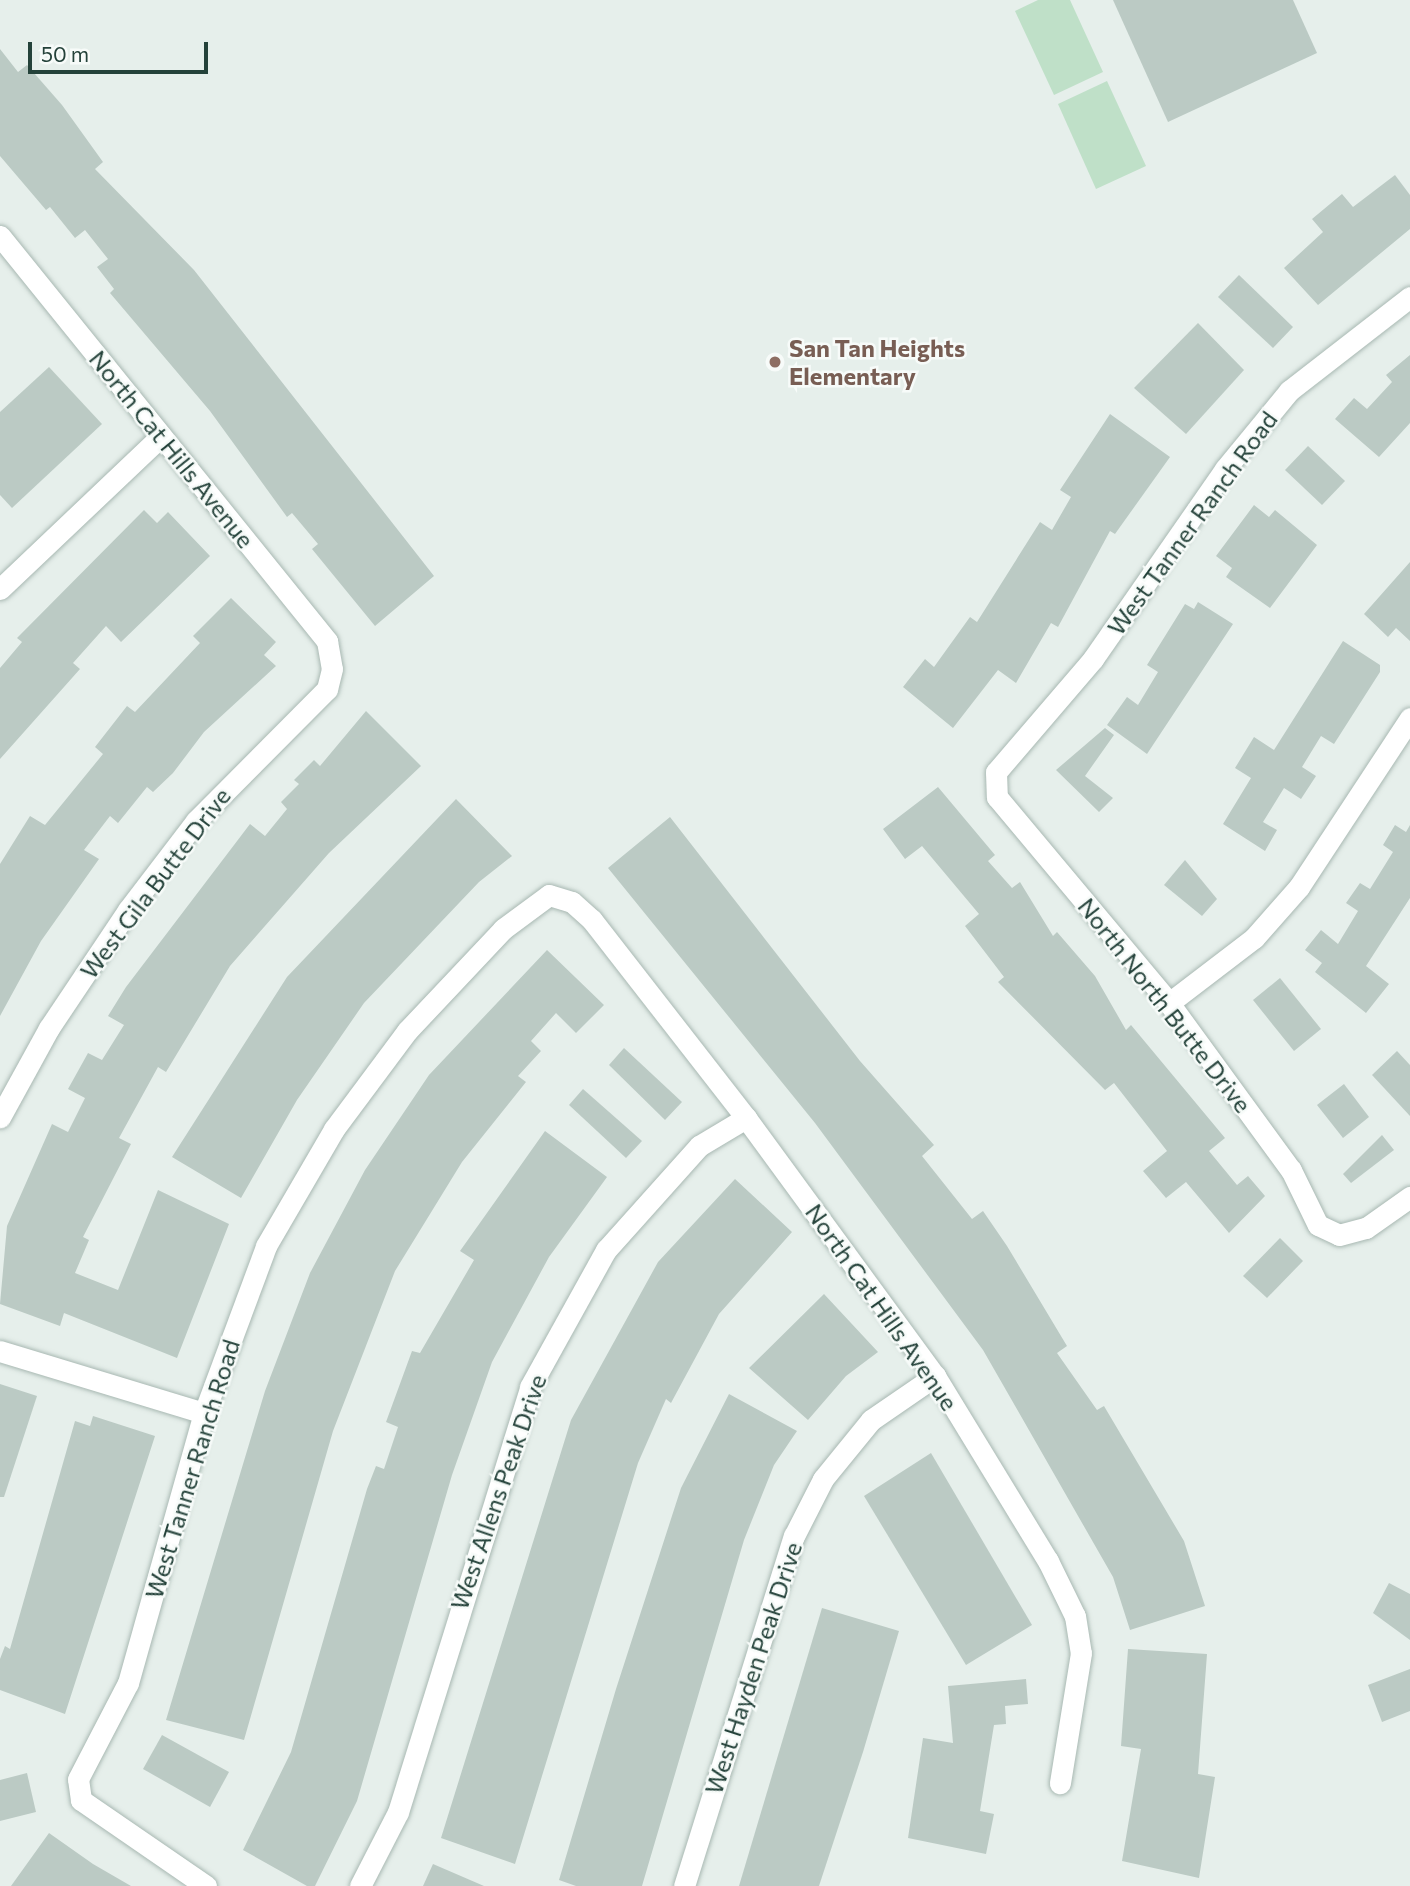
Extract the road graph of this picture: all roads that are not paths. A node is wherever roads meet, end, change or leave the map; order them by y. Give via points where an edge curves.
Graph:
1 (0, 236) edge
2 (1410, 297) edge
3 (161, 436) junction
4 (0, 589) edge
5 (332, 669) joint
6 (1410, 718) edge
7 (996, 772) joint
8 (549, 895) joint
9 (1168, 1003) junction
10 (0, 1117) edge
11 (746, 1118) junction
12 (1410, 1197) edge
13 (0, 1351) edge
14 (935, 1376) junction
15 (205, 1413) junction
16 (1060, 1783) dead end
17 (198, 1883) edge
18 (360, 1886) edge
19 (684, 1886) edge

1 - 3 street, North Cat Hills Avenue
2 - 7 street, West Tanner Ranch Road via 1289,391 1225,469 1093,659
3 - 4 street
3 - 5 street, North Cat Hills Avenue via 327,641
5 - 10 street, West Gila Butte Drive via 327,689 213,802 128,910
6 - 9 street via 1299,887 1254,938
7 - 9 street, North North Butte Drive via 997,796
8 - 11 street, North Cat Hills Avenue via 572,902 592,920
8 - 15 street, West Tanner Ranch Road via 503,929 417,1020 334,1129 266,1246
9 - 12 street, North North Butte Drive via 1291,1170 1318,1224 1339,1235 1366,1228
11 - 14 street, North Cat Hills Avenue
11 - 18 street, West Allens Peak Drive via 699,1146 614,1240 541,1365 471,1564 398,1812
13 - 15 street
14 - 16 street, North Cat Hills Avenue via 1075,1616 1081,1653
14 - 19 street, West Hayden Peak Drive via 871,1420 823,1479 794,1536
15 - 17 street, West Tanner Ranch Road via 128,1683 78,1779 81,1800

